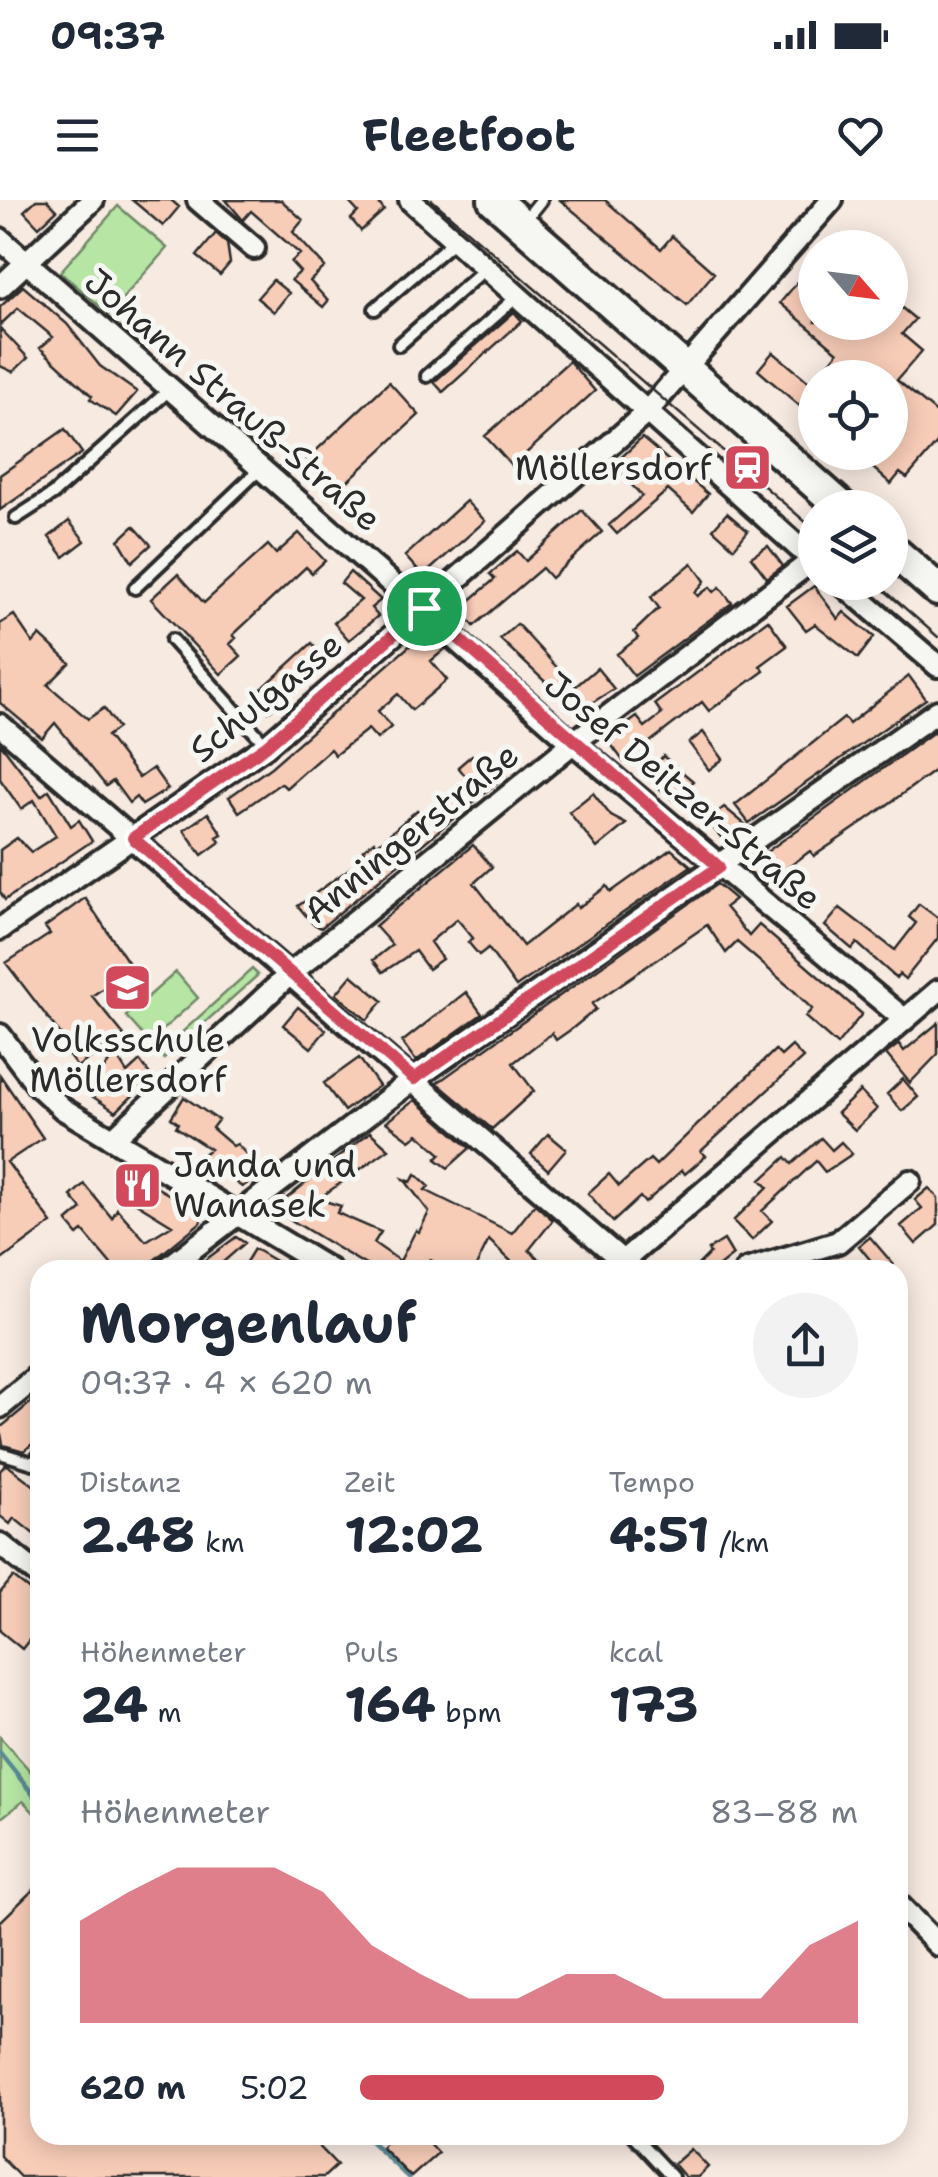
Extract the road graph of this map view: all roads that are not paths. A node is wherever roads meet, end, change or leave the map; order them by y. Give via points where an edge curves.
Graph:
1 (94, 200) edge
2 (198, 200) edge
3 (410, 200) edge
4 (494, 200) edge
5 (541, 200) edge
6 (832, 200) edge
7 (521, 224) junction
8 (0, 239) edge
9 (456, 239) junction
10 (254, 248) dead end
11 (28, 264) junction
12 (487, 267) junction
13 (0, 287) edge
14 (519, 296) junction
15 (375, 309) dead end
16 (398, 345) dead end
17 (686, 369) junction
18 (427, 376) dead end
19 (168, 391) junction
20 (645, 414) junction
21 (260, 469) junction
22 (823, 490) edge
23 (16, 518) dead end
24 (798, 547) edge
25 (908, 564) edge
26 (798, 573) edge
27 (135, 588) dead end
28 (938, 590) edge
29 (861, 600) edge
30 (424, 608) junction
31 (172, 640) dead end
32 (938, 666) edge
33 (938, 711) edge
34 (0, 725) edge
35 (572, 743) junction
36 (266, 746) junction
37 (133, 838) junction
38 (719, 867) junction
39 (0, 929) edge
40 (291, 973) junction
41 (938, 990) edge
42 (904, 1018) junction
43 (0, 1035) edge
44 (414, 1079) junction
45 (113, 1139) junction
46 (910, 1180) dead end
47 (235, 1212) junction
48 (178, 1260) edge
49 (314, 1260) edge
50 (621, 1260) edge
51 (635, 1260) edge
52 (779, 1260) edge
53 (30, 1382) edge
54 (0, 1407) edge
55 (0, 1452) edge
56 (30, 1462) edge
57 (0, 1544) edge
58 (30, 1568) edge
59 (908, 1914) edge
60 (938, 1945) edge
61 (642, 2145) edge
62 (672, 2177) edge

1 - 11 street
2 - 10 street
3 - 9 street
4 - 7 main road
5 - 7 lane
6 - 17 street, Schulgasse
7 - 17 main road
8 - 11 street, Johann Strauß-Straße
9 - 12 street
9 - 15 lane
11 - 13 street
11 - 19 street, Johann Strauß-Straße
12 - 14 street
12 - 16 lane
14 - 18 lane
14 - 20 street
17 - 20 street, Schulgasse
17 - 22 main road
19 - 21 street, Johann Strauß-Straße
19 - 23 lane via 53,494
20 - 24 street
20 - 30 street, Schulgasse
21 - 27 lane
21 - 30 street, Johann Strauß-Straße
25 - 28 main road
26 - 35 street, Anningerstraße
29 - 32 street
30 - 35 street, Josef Deitzer-Straße
30 - 36 street, Schulgasse
31 - 36 lane
33 - 38 street
34 - 37 street
35 - 38 street, Josef Deitzer-Straße
35 - 40 street, Anningerstraße
36 - 37 street, Schulgasse
37 - 39 street, Schulgasse
37 - 40 street
38 - 42 street, Josef Deitzer-Straße
38 - 44 street
40 - 44 street
40 - 45 street, Anningerstraße
41 - 42 street
42 - 51 street
43 - 45 street via 38,1086
44 - 47 street
44 - 50 street
45 - 47 street
46 - 52 street via 838,1242
47 - 48 street
47 - 49 street
53 - 54 street
55 - 56 lane
57 - 58 street
59 - 60 street
61 - 62 lane

